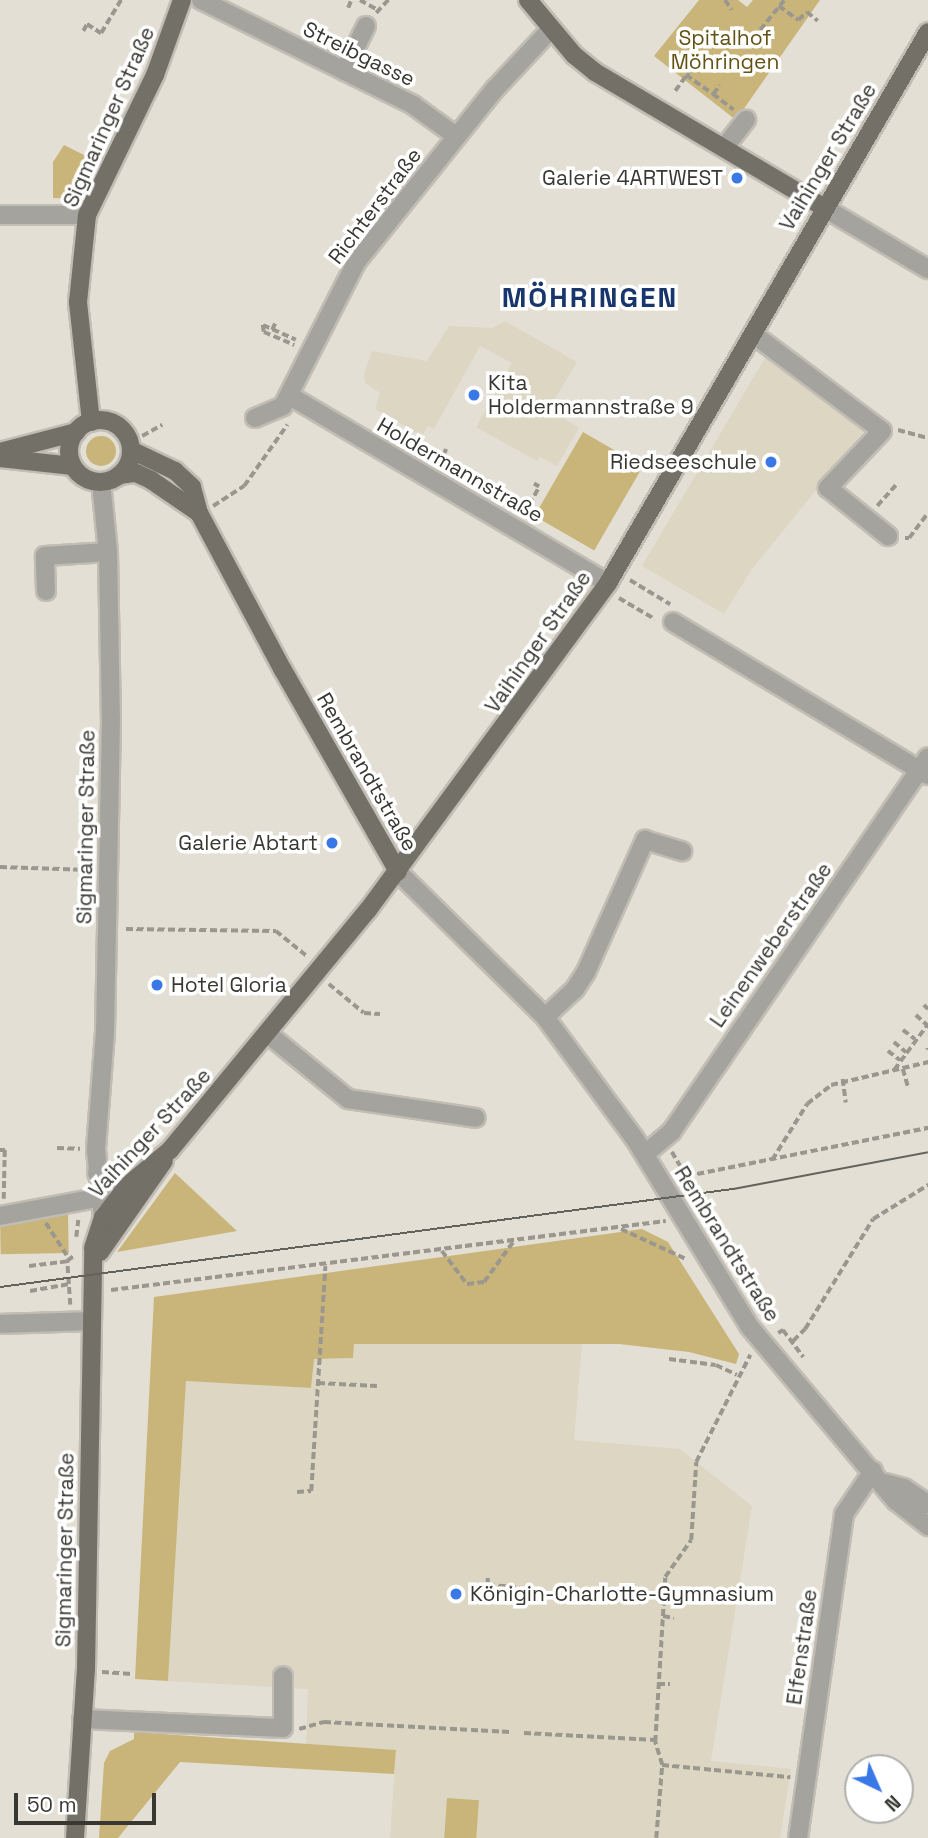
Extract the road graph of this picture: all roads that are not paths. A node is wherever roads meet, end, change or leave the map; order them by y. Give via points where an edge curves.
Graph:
1 (182, 0) edge
2 (201, 0) edge
3 (528, 0) edge
4 (366, 26) dead end
5 (551, 29) junction
6 (928, 32) edge
7 (344, 71) junction
8 (746, 120) road end
9 (456, 136) junction
10 (724, 148) junction
11 (823, 207) junction
12 (0, 215) edge
13 (87, 215) junction
14 (928, 269) edge
15 (754, 334) junction
16 (289, 396) junction
17 (255, 418) dead end
18 (91, 422) junction
19 (76, 432) junction
20 (131, 447) junction
21 (0, 452) edge
22 (0, 458) edge
23 (73, 466) junction
24 (119, 475) junction
25 (101, 482) junction
26 (199, 513) junction
27 (888, 536) road end
28 (108, 552) junction
29 (608, 583) junction
30 (46, 591) dead end
31 (673, 622) road end
32 (925, 767) edge
33 (682, 851) dead end
34 (398, 872) junction
35 (545, 1017) junction
36 (268, 1034) junction
37 (476, 1118) dead end
38 (170, 1150) junction
39 (645, 1154) junction
40 (97, 1173) junction
41 (128, 1185) junction
42 (97, 1198) junction
43 (2, 1215) edge
44 (103, 1218) junction
45 (94, 1261) junction
46 (92, 1321) junction
47 (0, 1324) edge
48 (878, 1477) junction
49 (928, 1504) edge
50 (928, 1526) edge
51 (283, 1676) dead end
52 (82, 1719) junction
53 (75, 1838) edge
54 (798, 1838) edge

1 - 13 main road, Sigmaringer Straße via 163,57
2 - 7 street, Streibgasse
3 - 5 main road
4 - 7 street
5 - 9 street, Richterstraße
5 - 10 main road via 595,72
6 - 11 main road, Vaihinger Straße
7 - 9 street, Streibgasse via 412,105
8 - 10 street
9 - 16 street, Richterstraße via 357,261
10 - 11 main road
11 - 14 street
11 - 15 main road, Vaihinger Straße
12 - 13 street
13 - 18 main road, Sigmaringer Straße via 78,302
15 - 27 street via 882,431 828,488
15 - 29 main road, Vaihinger Straße
16 - 17 street, Richterstraße via 283,406
16 - 29 street, Holdermannstraße via 364,450
18 - 19 main road
18 - 20 main road via 111,422
19 - 21 main road
19 - 23 main road via 69,449
20 - 24 main road
20 - 26 main road, Rembrandtstraße via 184,478
22 - 23 main road
23 - 25 main road via 85,478
24 - 25 main road
24 - 26 main road, Rembrandtstraße via 136,473 151,480
25 - 28 street, Sigmaringer Straße
26 - 34 main road, Rembrandtstraße
28 - 30 street via 45,556
28 - 40 street, Sigmaringer Straße via 111,719
29 - 34 main road, Vaihinger Straße
31 - 32 street
32 - 39 street, Leinenweberstraße via 665,1139
33 - 35 street via 645,840 586,972
34 - 35 street, Rembrandtstraße
34 - 36 main road, Vaihinger Straße
35 - 39 street, Rembrandtstraße
36 - 37 street via 348,1099
36 - 38 main road, Vaihinger Straße
38 - 41 main road, Vaihinger Straße
38 - 45 main road
39 - 48 street, Rembrandtstraße via 749,1326
40 - 41 street
40 - 42 street, Sigmaringer Straße
41 - 44 main road, Vaihinger Straße
42 - 43 street
42 - 44 street, Sigmaringer Straße
44 - 45 main road, Sigmaringer Straße via 93,1248
45 - 46 main road, Sigmaringer Straße
46 - 47 street
46 - 52 main road, Sigmaringer Straße
48 - 49 street, Rembrandtstraße
48 - 50 street, Rembrandtstraße via 896,1501
48 - 54 street, Elfenstraße via 844,1514
51 - 52 street via 283,1728
52 - 53 main road, Sigmaringer Straße

